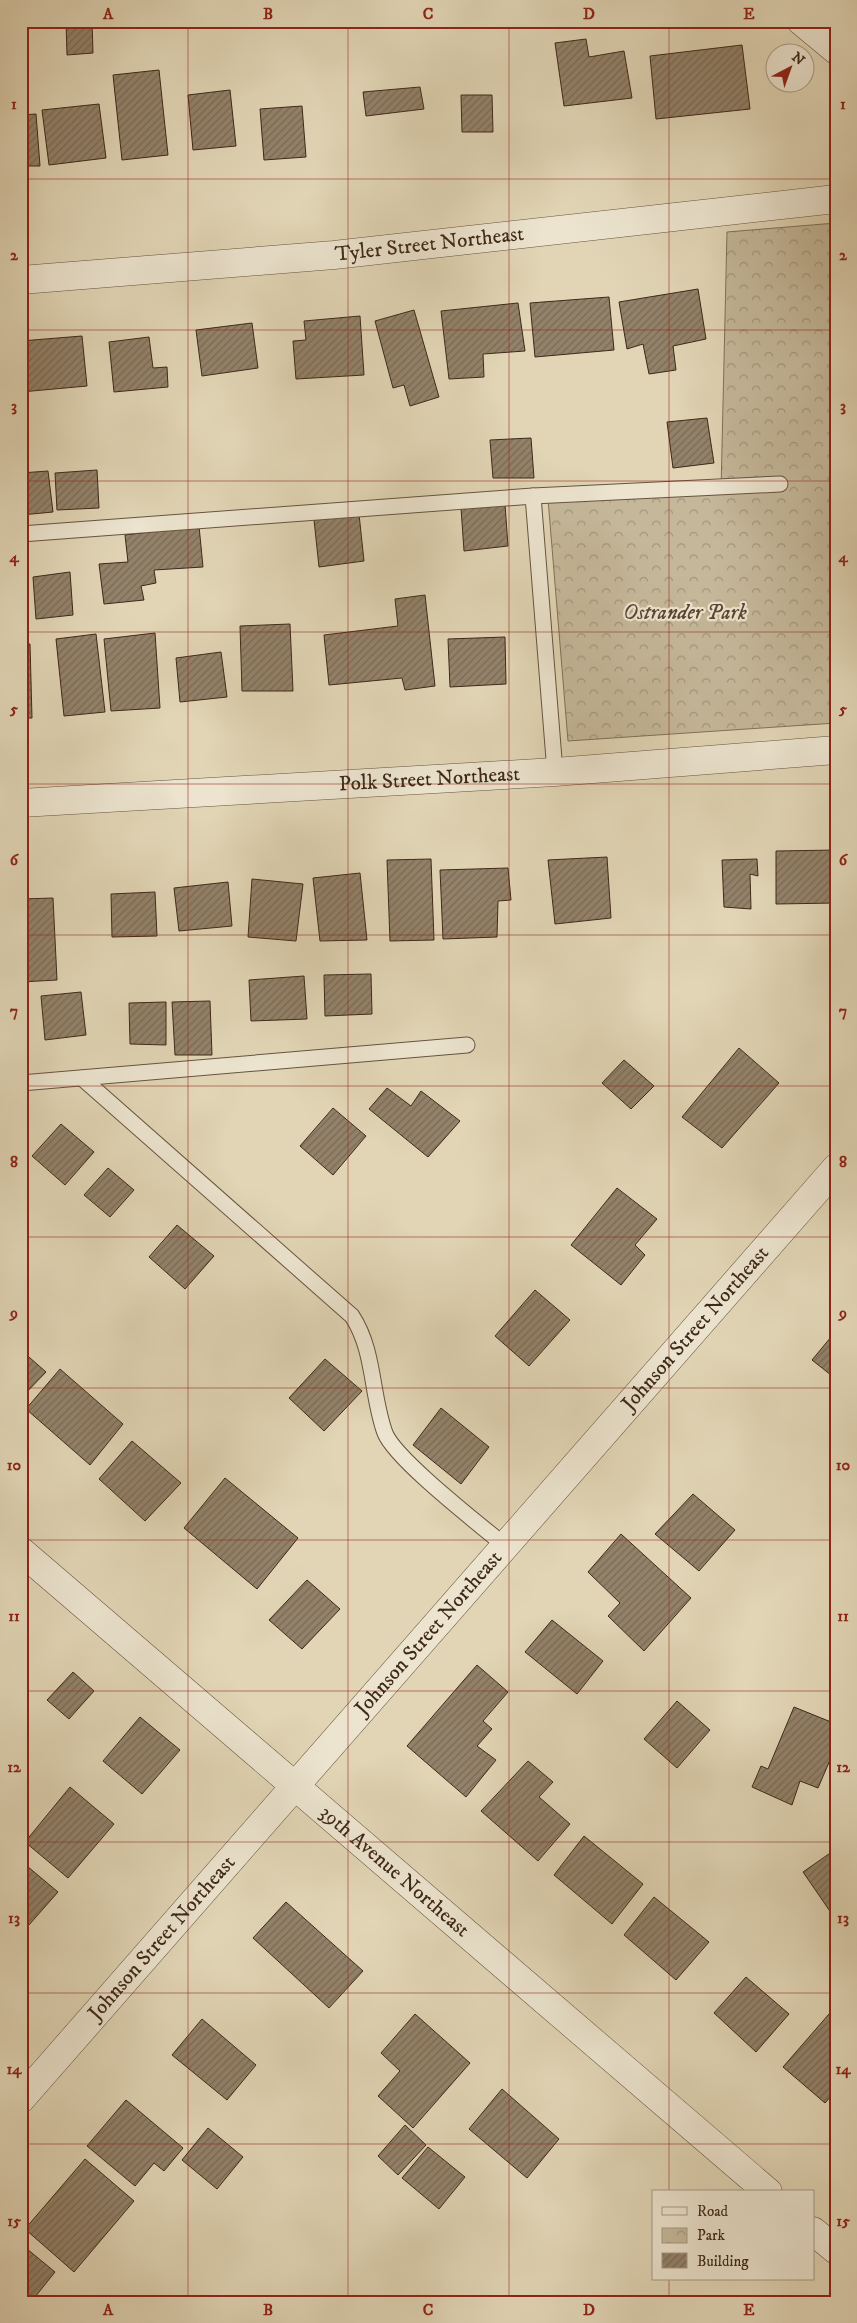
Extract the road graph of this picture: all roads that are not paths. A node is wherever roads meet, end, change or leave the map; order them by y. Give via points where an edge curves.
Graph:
1 (801, 21) edge
2 (836, 50) edge
3 (836, 200) edge
4 (21, 280) edge
5 (780, 484) dead end
6 (534, 496) junction
7 (21, 534) edge
8 (836, 750) edge
9 (555, 772) junction
10 (21, 803) edge
11 (467, 1045) dead end
12 (82, 1078) junction
13 (21, 1083) edge
14 (836, 1168) edge
15 (504, 1546) junction
16 (21, 1551) edge
17 (294, 1785) junction
18 (21, 2099) edge
19 (766, 2190) edge
20 (814, 2232) edge
21 (836, 2250) edge

1 - 2 street
3 - 4 street, Tyler Street Northeast via 334,255
5 - 6 lane
6 - 7 lane
6 - 9 lane
8 - 9 street, Polk Street Northeast
9 - 10 street, Polk Street Northeast
11 - 12 lane
12 - 13 lane
12 - 15 lane via 352,1316 362,1332 386,1435 404,1459
14 - 15 street, Johnson Street Northeast
15 - 17 street, Johnson Street Northeast
16 - 17 street, 39th Avenue Northeast
17 - 18 street, Johnson Street Northeast
17 - 19 street, 39th Avenue Northeast
20 - 21 street

